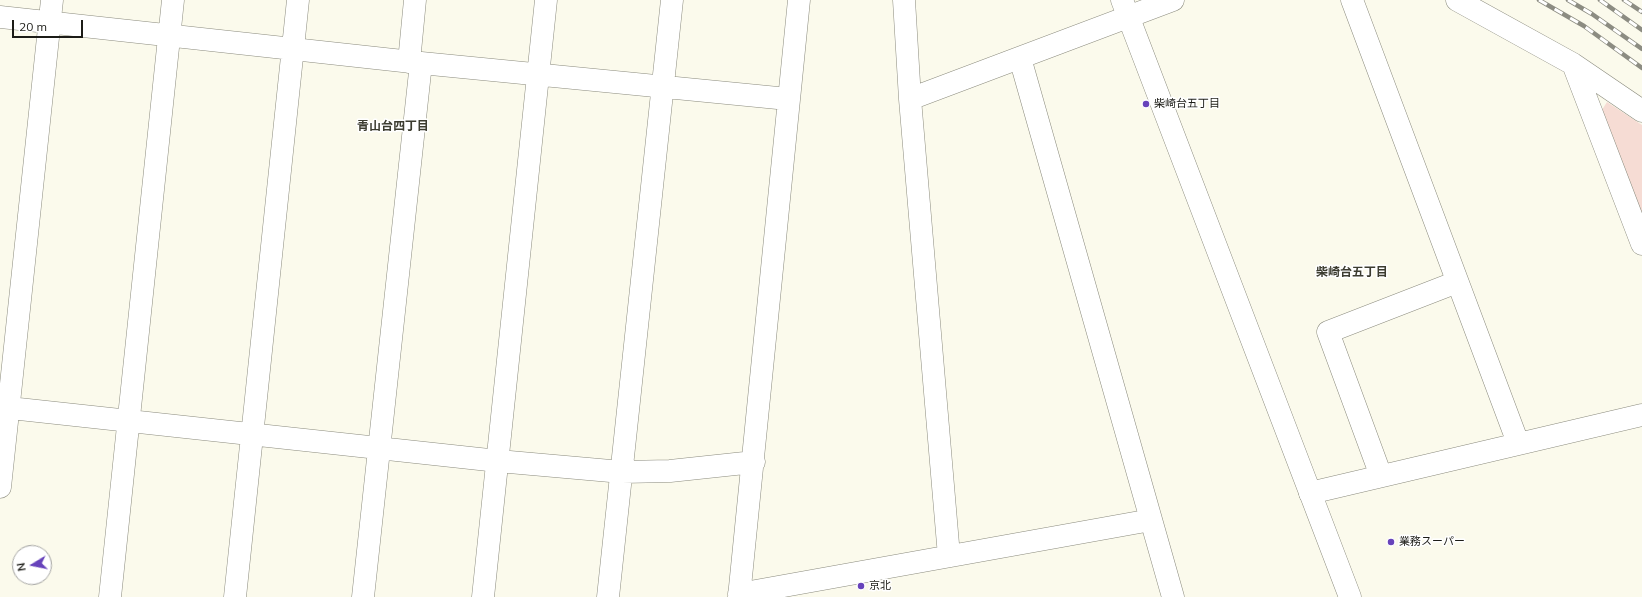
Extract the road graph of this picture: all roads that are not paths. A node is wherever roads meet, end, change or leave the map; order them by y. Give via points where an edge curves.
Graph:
1 (52, 0) edge
2 (173, 0) edge
3 (298, 0) edge
4 (415, 0) edge
5 (546, 0) edge
6 (672, 0) edge
7 (799, 0) edge
8 (904, 0) edge
9 (1173, 0) edge
10 (1352, 0) edge
11 (1457, 0) edge
12 (1125, 9) edge
13 (0, 17) edge
14 (50, 21) junction
15 (170, 36) junction
16 (292, 48) junction
17 (1020, 58) junction
18 (415, 62) junction
19 (1573, 64) junction
20 (538, 75) junction
21 (663, 87) junction
22 (788, 99) junction
23 (910, 99) junction
24 (1642, 111) edge
25 (1642, 244) edge
26 (1457, 282) junction
27 (4, 408) edge
28 (1642, 415) edge
29 (129, 422) junction
30 (252, 435) junction
31 (1518, 444) junction
32 (379, 448) junction
33 (498, 461) junction
34 (754, 462) junction
35 (622, 472) junction
36 (1381, 476) junction
37 (0, 487) edge
38 (1310, 493) junction
39 (1151, 520) junction
40 (949, 556) junction
41 (739, 596) edge
42 (110, 597) edge
43 (235, 597) edge
44 (363, 597) edge
45 (483, 597) edge
46 (608, 597) edge
47 (1172, 597) edge
48 (1350, 597) edge

1 - 14 street
2 - 15 street
3 - 16 street
4 - 18 street
5 - 20 street
6 - 21 street
7 - 22 street
8 - 23 street
9 - 12 street
10 - 26 street
11 - 19 street
12 - 17 street
12 - 38 street
13 - 14 street
14 - 15 street
14 - 27 street
15 - 16 street
15 - 29 street
16 - 18 street
16 - 30 street
17 - 23 street
17 - 39 street
18 - 20 street
18 - 32 street
19 - 24 street
19 - 25 street
20 - 21 street
20 - 33 street
21 - 22 street
21 - 35 street
22 - 34 street
23 - 40 street
26 - 31 street
26 - 36 street via 1328,332
27 - 29 street
27 - 37 street
28 - 31 street
29 - 30 street
29 - 42 street
30 - 32 street
30 - 43 street
31 - 36 street
32 - 33 street
32 - 44 street
33 - 35 street
33 - 45 street
34 - 35 street via 670,471
34 - 41 street
35 - 46 street
36 - 38 street
38 - 48 street
39 - 40 street
39 - 47 street
40 - 41 street

